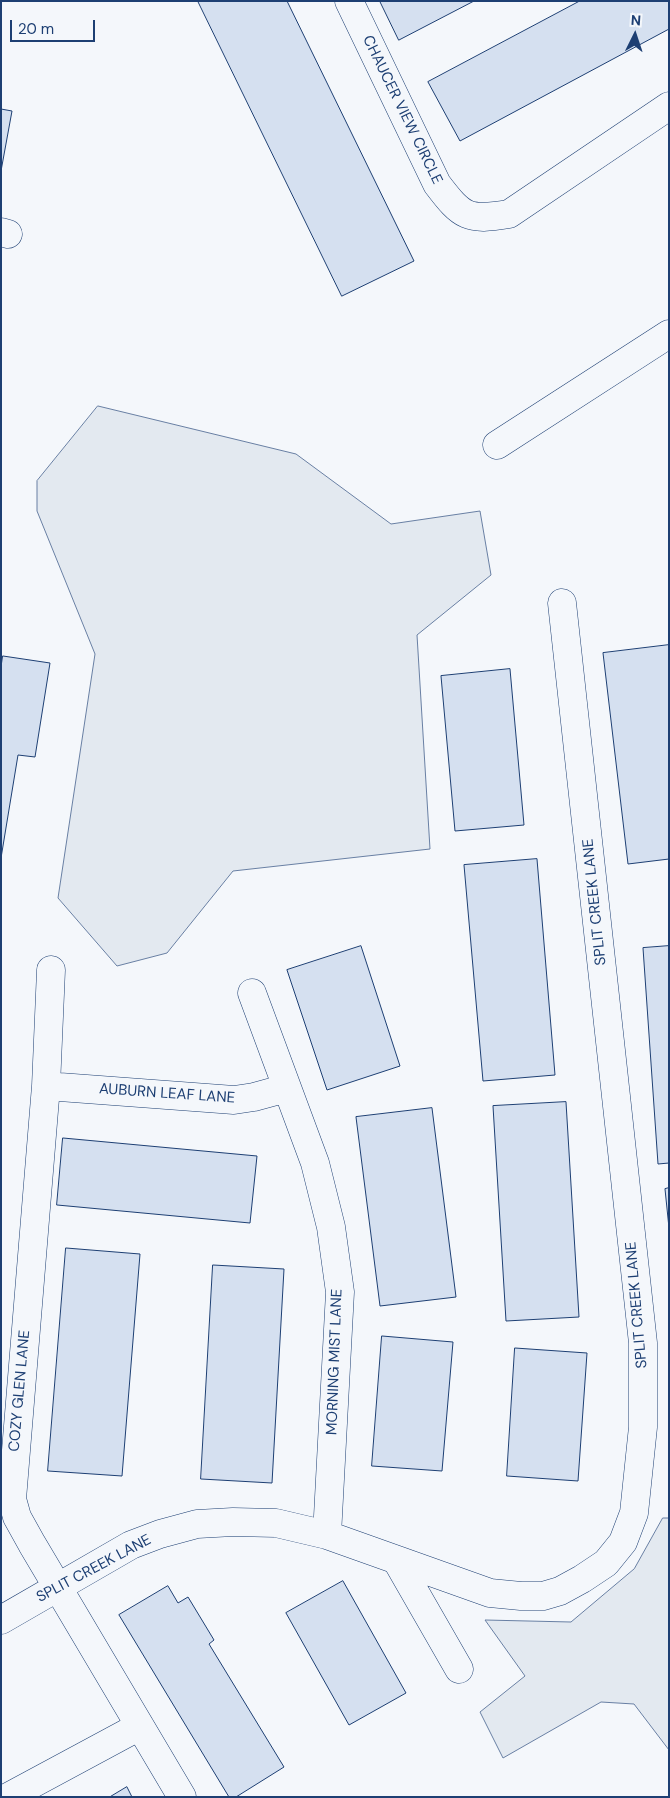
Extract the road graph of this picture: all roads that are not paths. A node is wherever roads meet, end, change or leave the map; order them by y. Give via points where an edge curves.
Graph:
1 (349, 1) edge
2 (669, 106) edge
3 (669, 334) edge
4 (497, 445) dead end
5 (562, 603) dead end
6 (51, 970) dead end
7 (252, 993) dead end
8 (46, 1086) junction
9 (287, 1088) junction
10 (327, 1535) junction
11 (397, 1561) junction
12 (57, 1587) junction
13 (1, 1620) edge
14 (459, 1669) dead end
15 (140, 1726) junction
16 (8, 1797) edge
17 (182, 1797) edge

1 - 2 street, CHAUCER VIEW CIRCLE via 437,184 451,203 467,216 509,214
3 - 4 street
5 - 11 street, SPLIT CREEK LANE via 643,1343 643,1427 634,1513 624,1542 606,1563 560,1591 543,1596 490,1593
6 - 8 street, COZY GLEN LANE
7 - 9 street, MORNING MIST LANE
8 - 9 street, AUBURN LEAF LANE via 234,1100
8 - 12 street, COZY GLEN LANE via 12,1499 17,1518
9 - 10 street, MORNING MIST LANE via 315,1163 331,1227 340,1292
10 - 11 street, SPLIT CREEK LANE
10 - 12 street, SPLIT CREEK LANE via 276,1523 197,1524 131,1545
11 - 14 street
12 - 13 street, SPLIT CREEK LANE
12 - 15 street, COZY GLEN LANE
15 - 16 street
15 - 17 street, COZY GLEN LANE

